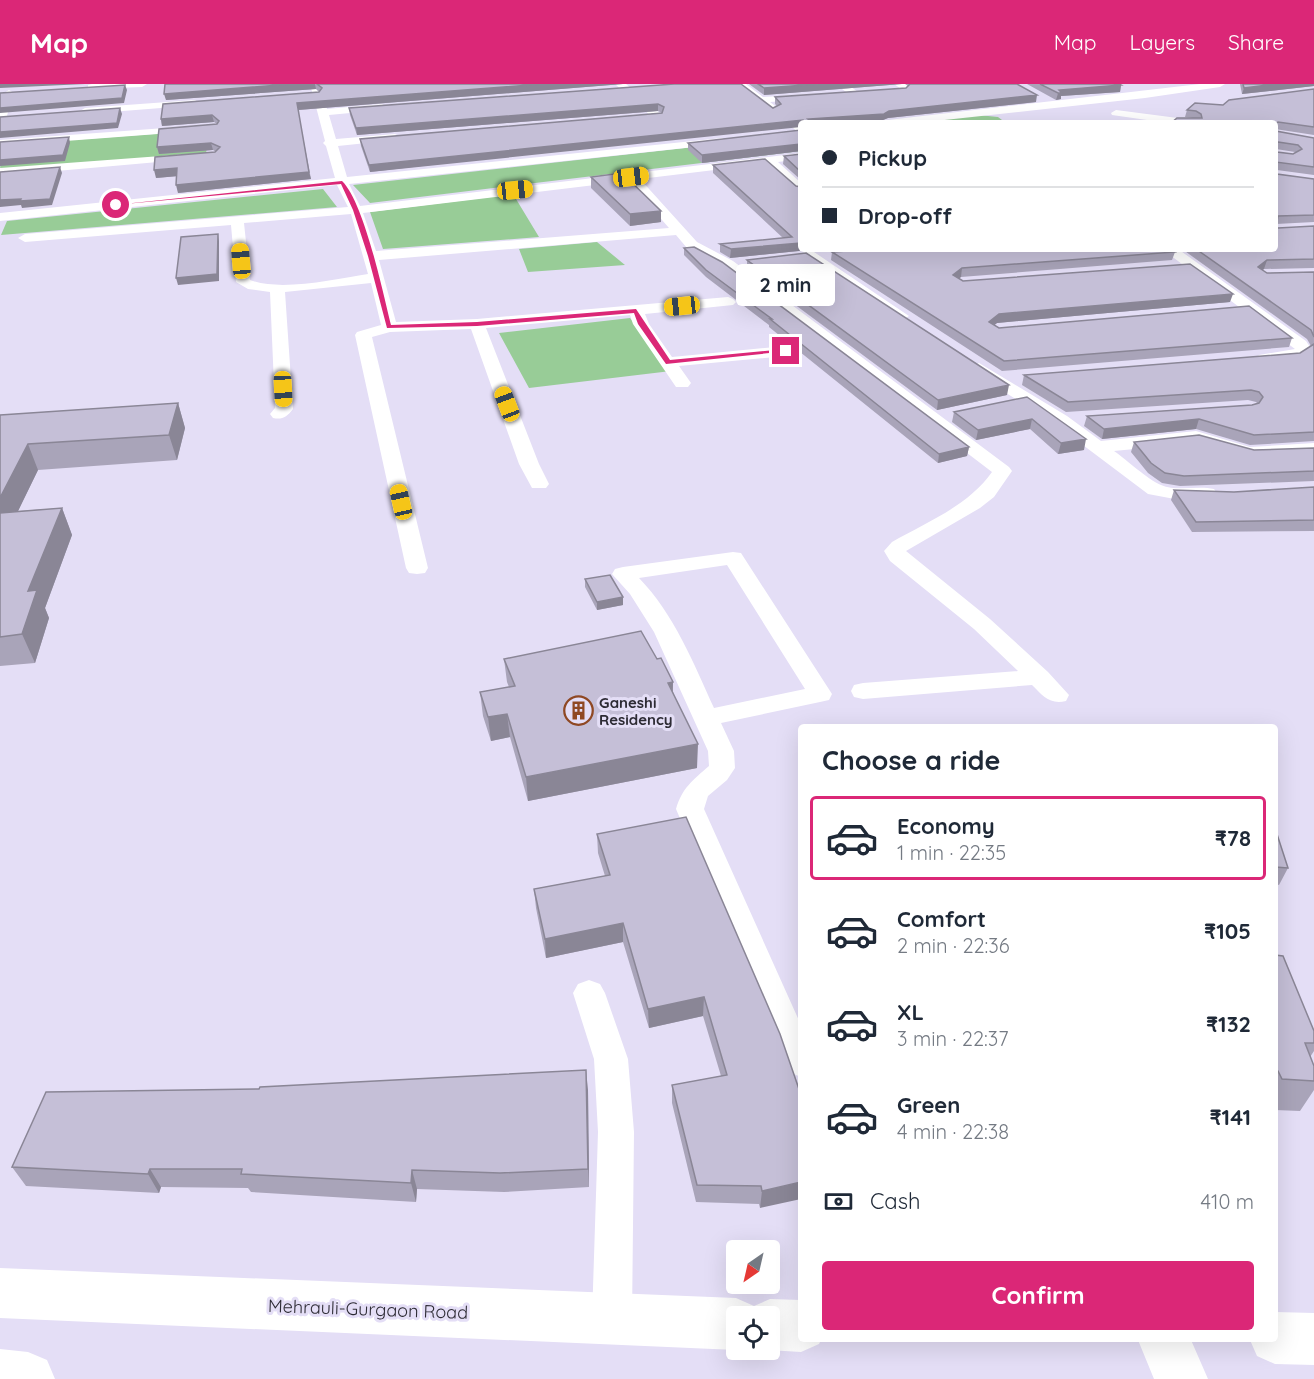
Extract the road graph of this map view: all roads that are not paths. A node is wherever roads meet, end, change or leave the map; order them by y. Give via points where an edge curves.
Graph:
1 (142, 84) edge
2 (740, 84) edge
3 (840, 84) edge
4 (1120, 84) edge
5 (1220, 84) edge
6 (622, 86) edge
7 (902, 86) edge
8 (646, 87) edge
9 (75, 88) edge
10 (607, 90) edge
11 (884, 90) edge
12 (312, 91) edge
13 (10, 93) edge
14 (1032, 94) edge
15 (1145, 95) junction
16 (760, 100) junction
17 (203, 102) edge
18 (1055, 105) junction
19 (394, 106) edge
20 (1161, 108) dead end
21 (1001, 111) junction
22 (72, 112) edge
23 (323, 112) junction
24 (658, 116) junction
25 (13, 117) edge
26 (950, 117) junction
27 (638, 118) edge
28 (1, 120) edge
29 (919, 120) edge
30 (1013, 120) edge
31 (1156, 120) edge
32 (202, 128) edge
33 (798, 129) edge
34 (798, 132) edge
35 (779, 135) edge
36 (404, 137) edge
37 (734, 140) edge
38 (329, 142) junction
39 (0, 143) edge
40 (689, 144) junction
41 (201, 156) edge
42 (798, 156) edge
43 (769, 161) junction
44 (0, 172) edge
45 (631, 177) junction
46 (342, 182) junction
47 (798, 186) edge
48 (356, 210) junction
49 (0, 217) edge
50 (237, 220) junction
51 (678, 231) junction
52 (25, 238) dead end
53 (1173, 252) edge
54 (831, 254) edge
55 (371, 256) junction
56 (751, 261) edge
57 (728, 264) junction
58 (1192, 265) junction
59 (1168, 267) edge
60 (375, 278) junction
61 (277, 288) junction
62 (728, 302) dead end
63 (1247, 308) junction
64 (1223, 310) edge
65 (636, 311) junction
66 (912, 323) edge
67 (477, 324) junction
68 (389, 327) junction
69 (786, 351) dead end
70 (1250, 359) edge
71 (968, 361) edge
72 (668, 363) junction
73 (1019, 378) dead end
74 (996, 380) junction
75 (682, 383) dead end
76 (1026, 399) junction
77 (1003, 404) edge
78 (957, 413) edge
79 (279, 414) dead end
80 (934, 418) junction
81 (1084, 419) dead end
82 (1061, 420) junction
83 (1097, 447) junction
84 (1312, 448) edge
85 (539, 484) dead end
86 (1225, 492) edge
87 (417, 568) dead end
88 (1039, 677) junction
89 (863, 691) dead end
90 (1057, 695) dead end
91 (706, 718) junction
92 (589, 993) dead end
93 (798, 1055) edge
94 (0, 1293) edge
95 (612, 1319) junction
96 (726, 1324) edge
97 (780, 1325) edge
98 (798, 1326) edge
99 (1278, 1338) edge
100 (1314, 1339) edge
101 (1165, 1342) edge
102 (0, 1376) edge
103 (28, 1379) edge
104 (1180, 1379) edge

1 - 9 street
2 - 16 street
3 - 16 street via 858,92
4 - 15 street
5 - 15 street
6 - 8 street
6 - 10 street
6 - 24 street
7 - 11 street
7 - 26 street
12 - 23 street
13 - 28 street
14 - 18 street
15 - 18 street
16 - 33 street
17 - 22 street
18 - 21 street
19 - 23 street
20 - 31 street via 1110,114
21 - 26 street
21 - 30 street
23 - 38 street
24 - 27 street
24 - 40 street
25 - 28 street
26 - 29 street
32 - 39 street
34 - 35 street
36 - 38 street
37 - 40 street
38 - 46 street
40 - 46 street
41 - 44 street
42 - 43 street
43 - 45 street
43 - 47 street
45 - 48 street
45 - 51 street
46 - 48 street
46 - 49 street via 209,192
48 - 50 street
48 - 55 street
50 - 52 street
50 - 61 street via 243,282
51 - 55 street
51 - 57 street via 702,251
53 - 58 street
54 - 66 street via 803,256
55 - 60 street
56 - 57 street
57 - 80 street
58 - 59 street
58 - 63 street
60 - 61 street
60 - 68 street
61 - 79 street via 284,409
62 - 65 street
63 - 64 street
63 - 70 street via 1304,350 1296,355
65 - 67 street
65 - 72 street
67 - 68 street
67 - 85 street
68 - 87 street via 363,335
69 - 72 street
71 - 74 street
72 - 75 street
73 - 74 street
74 - 76 street
76 - 77 street
76 - 82 street
78 - 80 street
80 - 88 street via 1002,471 987,493 973,504 895,551
81 - 82 street
82 - 83 street
83 - 84 street via 1196,436 1244,452
83 - 86 street via 1155,490 1180,494
88 - 89 street
88 - 90 street
91 - 91 street via 666,633 635,584 623,574 733,558 820,694
91 - 93 street via 726,762 720,772 698,788 690,809
92 - 95 street via 611,1059 616,1132
94 - 95 main road, Mehrauli-Gurgaon Road
95 - 96 main road, Mehrauli-Gurgaon Road
97 - 98 main road
99 - 100 main road
101 - 104 main road
102 - 103 main road

